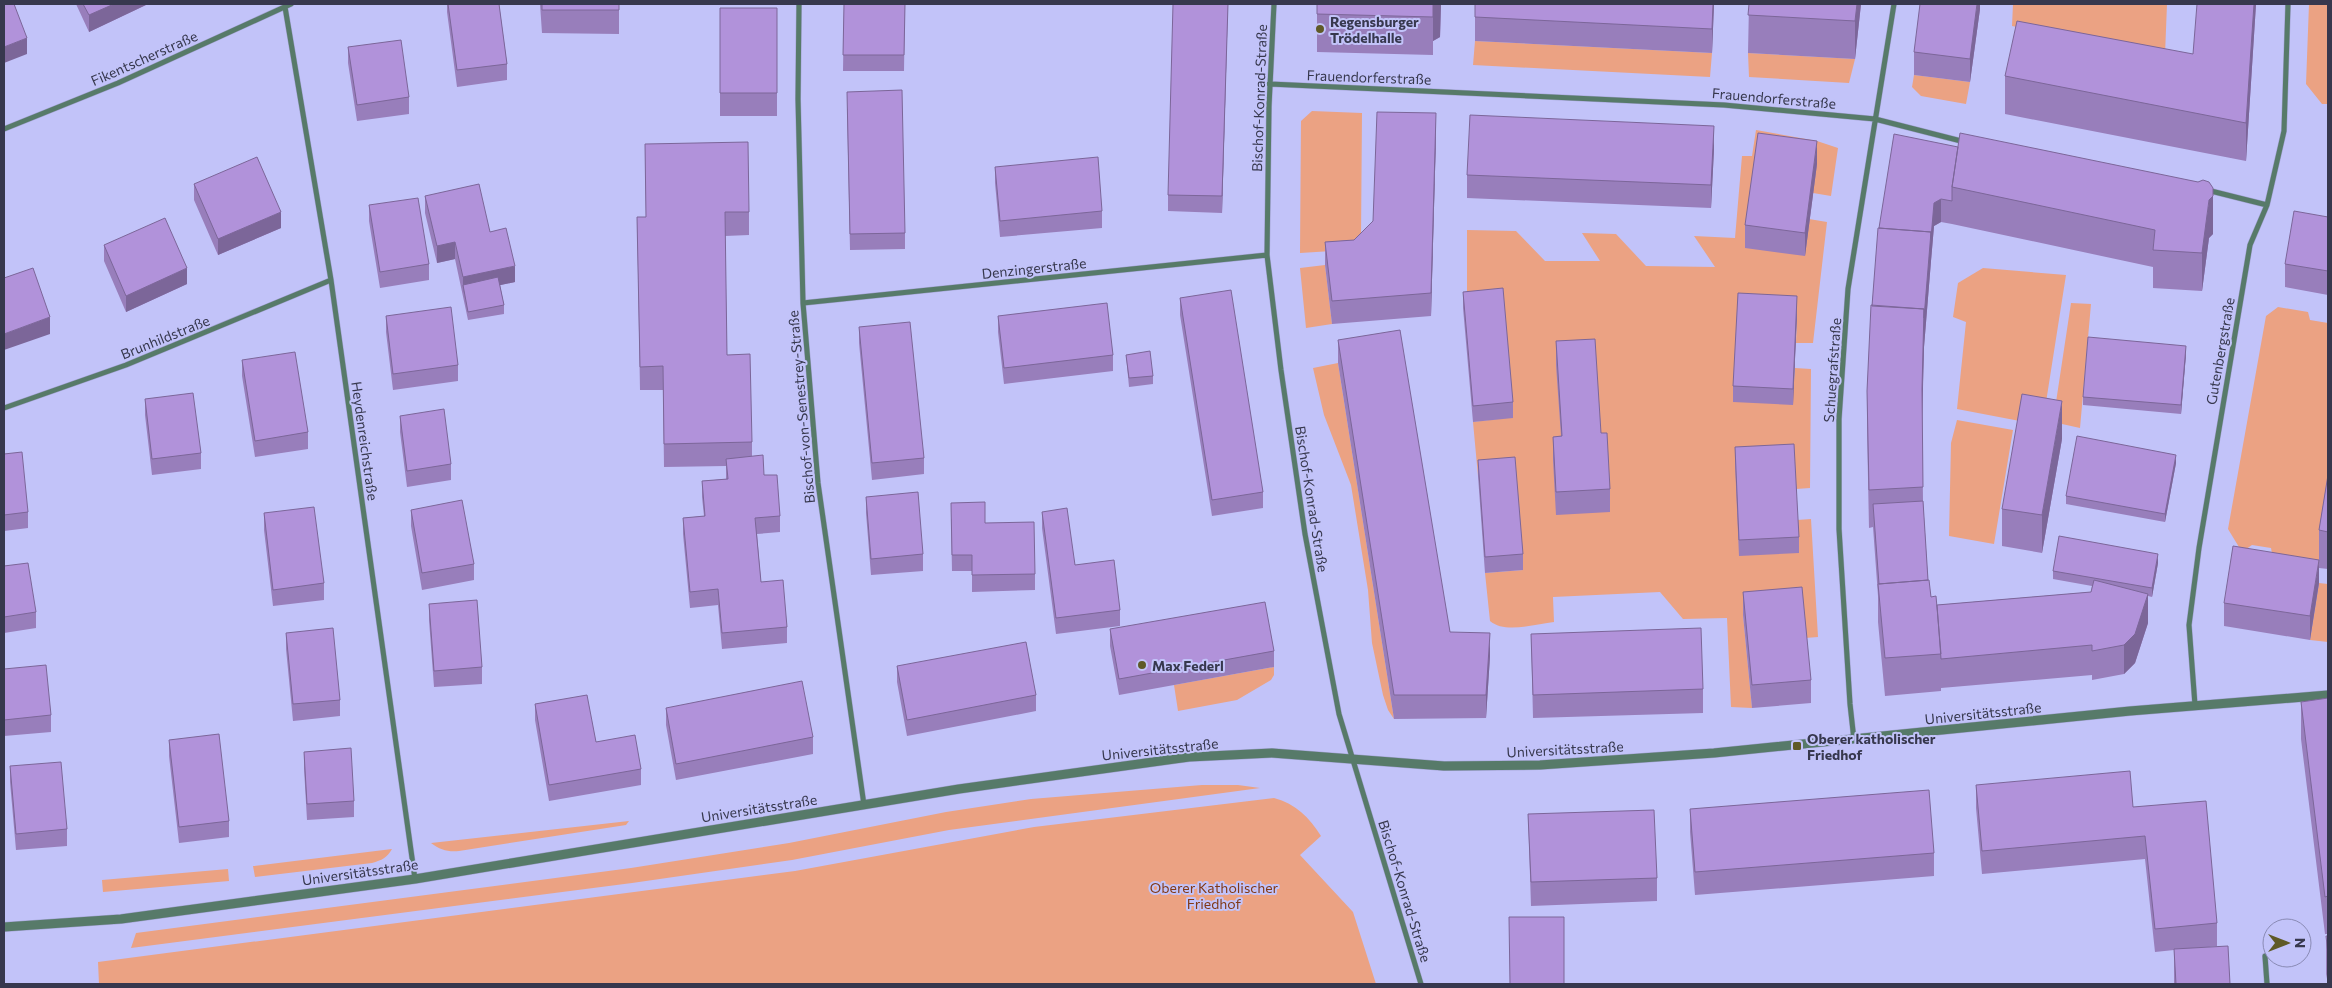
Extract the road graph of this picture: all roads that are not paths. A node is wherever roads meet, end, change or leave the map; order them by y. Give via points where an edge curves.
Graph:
1 (799, 4) edge
2 (1274, 4) edge
3 (1894, 4) edge
4 (2288, 4) edge
5 (288, 5) edge
6 (1270, 84) junction
7 (1875, 119) junction
8 (4, 129) edge
9 (1976, 145) edge
10 (2199, 189) edge
11 (2267, 205) junction
12 (1267, 255) junction
13 (331, 280) junction
14 (803, 303) junction
15 (4, 408) edge
16 (2328, 695) edge
17 (2195, 706) junction
18 (1854, 740) junction
19 (1352, 759) junction
20 (864, 805) junction
21 (415, 879) junction
22 (4, 928) edge
23 (2266, 968) edge
24 (1421, 984) edge
25 (2267, 984) edge

1 - 14 street, Bischof-von-Senestrey-Straße
2 - 6 street, Bischof-Konrad-Straße
3 - 7 street, Schuegrafstraße
4 - 11 street, Gutenbergstraße via 2284,131
5 - 8 street, Fikentscherstraße via 118,83
5 - 13 street, Heydenreichstraße
6 - 7 street, Frauendorferstraße via 1724,105
6 - 12 street, Bischof-Konrad-Straße
7 - 9 street, Frauendorferstraße
7 - 18 street, Schuegrafstraße via 1848,289 1839,418 1839,529
10 - 11 street
11 - 17 street, Gutenbergstraße via 2250,245 2198,548 2189,625
12 - 14 street, Denzingerstraße
12 - 19 street, Bischof-Konrad-Straße via 1305,534 1331,674
13 - 15 street, Brunhildstraße via 126,365
13 - 21 street, Heydenreichstraße
14 - 20 street, Bischof-von-Senestrey-Straße via 818,483
16 - 17 street, Universitätsstraße
17 - 18 street, Universitätsstraße
18 - 19 street, Universitätsstraße via 1540,765 1444,766
19 - 20 street, Universitätsstraße via 1272,753 1189,757
19 - 24 street, Bischof-Konrad-Straße
20 - 21 street, Universitätsstraße
21 - 22 street, Universitätsstraße via 121,919
23 - 25 street

